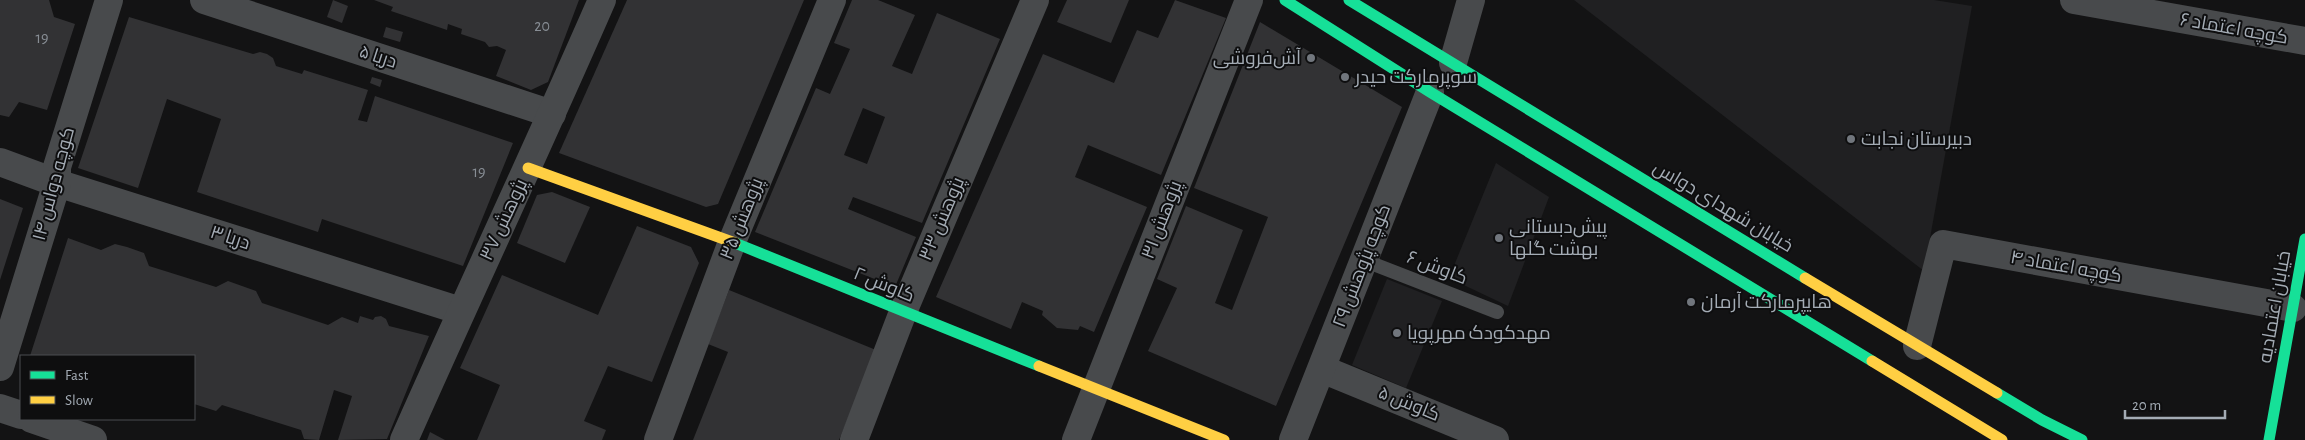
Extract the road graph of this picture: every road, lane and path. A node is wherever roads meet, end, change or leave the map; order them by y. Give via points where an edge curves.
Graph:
1 (109, 0) edge
2 (204, 0) edge
3 (602, 0) edge
4 (832, 0) edge
5 (1035, 0) edge
6 (1249, 0) edge
7 (1285, 0) edge
8 (1349, 0) edge
9 (1471, 0) edge
10 (2074, 0) edge
11 (2305, 41) edge
12 (1453, 62) junction
13 (1430, 92) junction
14 (552, 114) junction
15 (0, 162) edge
16 (528, 168) junction
17 (57, 183) junction
18 (2305, 239) edge
19 (732, 242) junction
20 (1363, 260) junction
21 (2293, 308) junction
22 (461, 311) junction
23 (903, 312) junction
24 (1497, 312) dead end
25 (1916, 346) junction
26 (0, 367) edge
27 (1322, 369) junction
28 (1096, 388) junction
29 (0, 408) edge
30 (20, 415) edge
31 (35, 420) edge
32 (2042, 420) junction
33 (1466, 434) edge
34 (2035, 434) dead end
35 (93, 440) edge
36 (404, 440) edge
37 (658, 440) edge
38 (854, 440) edge
39 (1076, 440) edge
40 (1224, 440) edge
41 (1293, 440) edge
42 (1495, 440) edge
43 (2000, 440) edge
44 (2082, 440) edge
45 (2268, 440) edge

1 - 17 street, کوچه دواس ۱۴ via 57,167
2 - 14 street, دریا ۵
3 - 14 street, پژوهش ۳۷
4 - 19 street, پژوهش ۳۵
5 - 23 street, پژوهش ۳۳
6 - 28 street, پژوهش ۳۱
7 - 13 street
8 - 12 street, خیابان شهدای دواس
9 - 12 street
10 - 11 street, کوچه اعتماد ۶
12 - 25 street, خیابان شهدای دواس
13 - 20 street, کوچه پژوهش ۲۹
13 - 43 street
14 - 16 street, پژوهش ۳۷
15 - 17 street, دریا ۳
16 - 19 street, کاوش ۲
16 - 22 street, پژوهش ۳۷
17 - 22 street, دریا ۳
17 - 26 street, کوچه دواس ۱۴
18 - 21 street, خیابان اعتمادیه
19 - 23 street, کاوش ۲
19 - 37 street, پژوهش ۳۵
20 - 24 lane, کاوش ۶
20 - 27 street, کوچه پژوهش ۲۹
21 - 25 street, کوچه اعتماد ۴ via 1943,244
21 - 45 street, خیابان اعتمادیه
22 - 36 street, پژوهش ۳۷
23 - 28 street, کاوش ۲
23 - 38 street, پژوهش ۳۳
25 - 32 street, خیابان شهدای دواس
27 - 33 street, کاوش ۵
27 - 41 street, کوچه پژوهش ۲۹
28 - 39 street, پژوهش ۳۱
28 - 40 street, کاوش ۲
29 - 30 street
31 - 35 street
32 - 34 street
32 - 44 street, خیابان شهدای دواس
33 - 42 street, کاوش ۵

